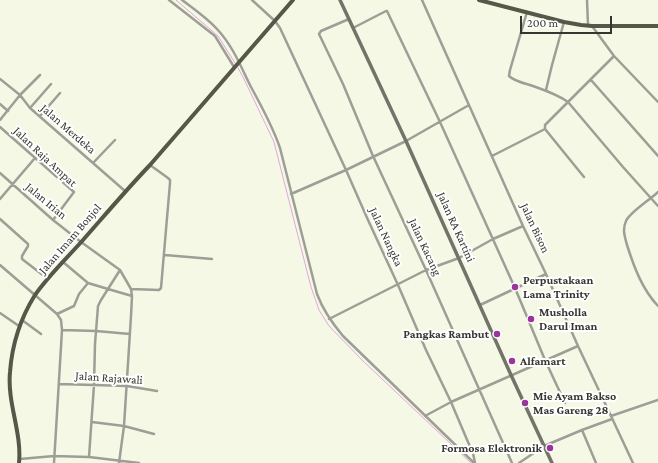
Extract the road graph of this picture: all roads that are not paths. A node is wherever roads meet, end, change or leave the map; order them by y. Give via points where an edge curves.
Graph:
1 (169, 0) edge
2 (182, 0) edge
3 (252, 0) edge
4 (259, 0) edge
5 (293, 0) edge
6 (340, 0) edge
7 (422, 0) edge
8 (479, 0) edge
9 (587, 0) edge
10 (256, 3) junction
11 (528, 12) junction
12 (349, 19) junction
13 (275, 21) junction
14 (564, 22) junction
15 (590, 26) junction
16 (658, 26) edge
17 (353, 28) junction
18 (614, 56) junction
19 (239, 62) junction
20 (235, 67) junction
21 (40, 75) dead end
22 (0, 78) edge
23 (591, 80) junction
24 (51, 84) dead end
25 (546, 90) junction
26 (60, 93) dead end
27 (20, 95) junction
28 (653, 96) junction
29 (658, 96) edge
30 (568, 102) junction
31 (658, 102) edge
32 (0, 104) edge
33 (469, 105) junction
34 (30, 108) junction
35 (8, 111) junction
36 (40, 116) junction
37 (0, 120) edge
38 (440, 122) junction
39 (0, 127) edge
40 (545, 128) junction
41 (115, 140) dead end
42 (406, 141) junction
43 (373, 156) junction
44 (492, 156) junction
45 (658, 156) edge
46 (35, 158) junction
47 (93, 163) junction
48 (150, 165) junction
49 (346, 170) junction
50 (0, 173) edge
51 (584, 177) dead end
52 (13, 185) junction
53 (125, 191) junction
54 (658, 192) edge
55 (291, 194) junction
56 (651, 198) junction
57 (0, 199) edge
58 (658, 206) edge
59 (0, 219) edge
60 (53, 220) junction
61 (523, 226) junction
62 (493, 239) junction
63 (81, 242) junction
64 (165, 255) junction
65 (459, 258) junction
66 (212, 259) dead end
67 (63, 262) junction
68 (0, 265) edge
69 (120, 270) junction
70 (426, 270) junction
71 (546, 274) junction
72 (48, 280) junction
73 (88, 283) junction
74 (398, 284) junction
75 (516, 288) junction
76 (108, 289) junction
77 (131, 289) junction
78 (35, 296) junction
79 (132, 296) junction
80 (480, 305) junction
81 (658, 306) edge
82 (0, 313) edge
83 (57, 314) junction
84 (329, 319) junction
85 (22, 320) junction
86 (19, 326) junction
87 (62, 330) junction
88 (96, 331) junction
89 (41, 334) dead end
90 (130, 334) junction
91 (578, 346) junction
92 (545, 360) junction
93 (511, 375) junction
94 (59, 384) junction
95 (94, 385) junction
96 (127, 386) junction
97 (480, 390) junction
98 (158, 391) dead end
99 (658, 400) edge
100 (451, 402) junction
101 (565, 403) dead end
102 (425, 416) junction
103 (612, 417) junction
104 (92, 422) junction
105 (124, 426) junction
106 (582, 430) junction
107 (154, 434) dead end
108 (544, 446) junction
109 (54, 456) junction
110 (89, 457) junction
111 (19, 461) edge
112 (119, 462) edge
113 (54, 463) edge
114 (139, 463) edge
115 (474, 463) edge
116 (512, 463) edge
117 (519, 463) edge
118 (552, 463) edge
119 (596, 463) edge
120 (632, 463) edge

1 - 20 street via 215,36
2 - 19 street, Jalan Nangka via 217,30
3 - 10 street, Jalan Nangka
4 - 10 street
5 - 13 main road, Jalan Imam Bonjol
6 - 12 main road, Jalan RA Kartini
7 - 33 street, Jalan Bison
8 - 11 main road
9 - 15 street
10 - 13 street, Jalan Nangka
11 - 14 main road
11 - 25 street via 509,76
12 - 17 main road, Jalan RA Kartini
12 - 43 street, Jalan Kacang via 321,31 320,34
13 - 19 main road, Jalan Imam Bonjol
13 - 49 street, Jalan Nangka
14 - 15 main road
14 - 25 street
15 - 16 main road
15 - 18 street
17 - 38 street via 388,12
17 - 42 main road, Jalan RA Kartini
18 - 23 street
18 - 28 street
19 - 20 main road, Jalan Imam Bonjol
19 - 55 street, Jalan Nangka via 277,140
20 - 48 main road, Jalan Imam Bonjol
21 - 27 street
22 - 27 street, Jalan Merdeka
23 - 30 street
23 - 45 street
24 - 34 street
25 - 30 street
26 - 36 street
27 - 34 street, Jalan Merdeka
27 - 35 street
28 - 29 street
28 - 31 street
30 - 40 street via 545,124
30 - 56 street
32 - 35 street
33 - 38 street
33 - 44 street, Jalan Bison
34 - 36 street, Jalan Merdeka
35 - 37 street
36 - 47 street, Jalan Merdeka
38 - 42 street
38 - 62 street
39 - 46 street, Jalan Raja Ampat
40 - 44 street
40 - 51 street
41 - 47 street
42 - 43 street
42 - 65 main road, Jalan RA Kartini
43 - 49 street
43 - 70 street, Jalan Kacang
44 - 61 street, Jalan Bison
46 - 52 street
46 - 60 street, Jalan Raja Ampat via 74,192
47 - 53 street, Jalan Merdeka
48 - 53 main road, Jalan Imam Bonjol
48 - 64 street via 170,182
49 - 55 street
49 - 74 street, Jalan Nangka
50 - 52 street, Jalan Irian
52 - 57 street
52 - 60 street, Jalan Irian
53 - 63 main road, Jalan Imam Bonjol
54 - 56 street
55 - 84 street, Jalan Nangka via 317,294
56 - 58 street
56 - 81 street via 626,220 624,234 633,265 647,292
59 - 72 street via 28,244 22,259
60 - 63 street, Jalan Irian
61 - 62 street
61 - 71 street, Jalan Bison
62 - 65 street
62 - 75 street
63 - 67 main road, Jalan Imam Bonjol
63 - 69 street, Jalan Irian
64 - 66 street
64 - 77 street via 161,289
65 - 70 street
65 - 80 main road, Jalan RA Kartini
67 - 72 main road, Jalan Imam Bonjol
67 - 73 street
68 - 78 street
69 - 76 street
69 - 77 street
70 - 74 street
70 - 97 street, Jalan Kacang
71 - 75 street
71 - 91 street, Jalan Bison
72 - 78 main road, Jalan Imam Bonjol
73 - 76 street
73 - 83 street via 80,292 74,306
74 - 84 street
74 - 100 street, Jalan Nangka
75 - 80 street
75 - 92 street
76 - 79 street
76 - 88 street via 98,306
77 - 79 street
78 - 83 street
78 - 85 main road, Jalan Imam Bonjol
79 - 90 street
80 - 93 main road, Jalan RA Kartini
82 - 86 street
83 - 87 street via 62,323
84 - 102 street, Jalan Nangka via 343,336
85 - 86 main road, Jalan Imam Bonjol
85 - 89 street
86 - 111 main road, Jalan Imam Bonjol via 12,352 9,384 17,430
87 - 88 street
87 - 94 street
88 - 90 street
88 - 95 street
90 - 96 street
91 - 92 street
91 - 103 street, Jalan Bison
92 - 93 street
92 - 101 street
93 - 97 street
93 - 108 main road, Jalan RA Kartini
94 - 95 street, Jalan Rajawali
94 - 109 street
95 - 96 street, Jalan Rajawali
95 - 104 street
96 - 98 street, Jalan Rajawali
96 - 105 street
97 - 100 street
97 - 116 street, Jalan Kacang
99 - 103 street
100 - 102 street
100 - 115 street, Jalan Nangka via 473,453
102 - 115 street, Jalan Nangka
103 - 106 street
103 - 120 street, Jalan Bison
104 - 105 street
104 - 110 street
105 - 107 street
105 - 112 street
106 - 108 street
106 - 119 street
108 - 117 street
108 - 118 main road, Jalan RA Kartini
109 - 110 street
109 - 111 street
109 - 113 street
110 - 112 street
112 - 114 street

